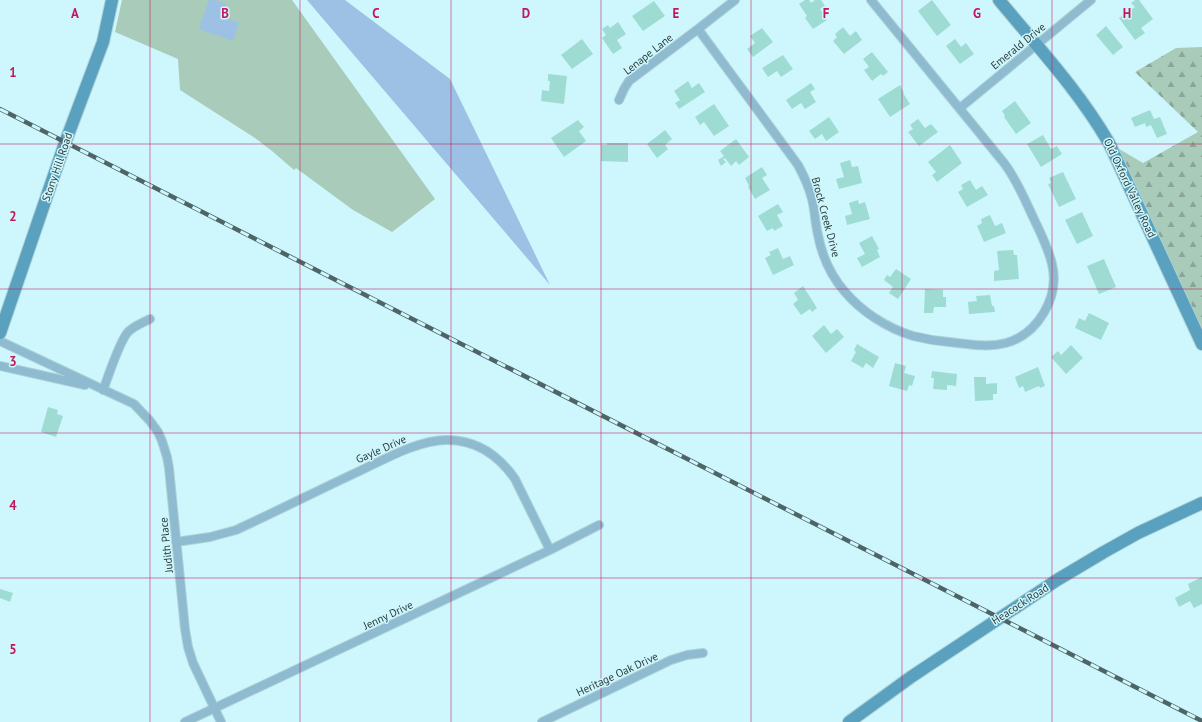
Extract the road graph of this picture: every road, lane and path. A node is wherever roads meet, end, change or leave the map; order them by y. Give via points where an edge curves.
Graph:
1 (112, 0) edge
2 (735, 0) edge
3 (871, 0) edge
4 (999, 0) edge
5 (1091, 0) edge
6 (698, 29) junction
7 (1036, 45) junction
8 (619, 100) dead end
9 (960, 108) junction
10 (150, 319) dead end
11 (0, 334) edge
12 (0, 342) edge
13 (1202, 344) edge
14 (0, 366) edge
15 (103, 390) junction
16 (1202, 503) edge
17 (599, 525) dead end
18 (176, 542) junction
19 (550, 550) junction
20 (703, 652) dead end
21 (215, 709) junction
22 (185, 722) edge
23 (221, 722) edge
24 (542, 722) edge
25 (849, 722) edge

1 - 11 street, Stony Hill Road via 100,49
2 - 6 street, Lenape Lane
3 - 9 street
4 - 7 street, Old Oxford Valley Road
5 - 7 street, Emerald Drive
6 - 8 street, Lenape Lane via 629,81
6 - 9 street, Brock Creek Drive via 798,165 812,199 822,252 845,292 880,321 912,336 982,346 1006,343 1019,338 1032,328 1046,310 1053,286 1052,265 1048,250 1014,176
7 - 9 street, Emerald Drive
7 - 13 street, Old Oxford Valley Road via 1077,95 1109,143
10 - 15 street via 135,326 123,339
12 - 15 street, Judith Place
14 - 15 street, Judith Place
15 - 18 street, Judith Place via 134,404 160,436 169,468
16 - 25 street, Heacock Road via 1138,533 1057,580 917,673
17 - 19 street, Jenny Drive
18 - 19 street, Gayle Drive via 236,530 418,445 448,440 482,448 505,465 515,479
18 - 21 street, Judith Place via 188,647
19 - 21 street, Jenny Drive
20 - 24 street, Heritage Oak Drive via 671,660
21 - 22 street, Jenny Drive
21 - 23 street, Judith Place

